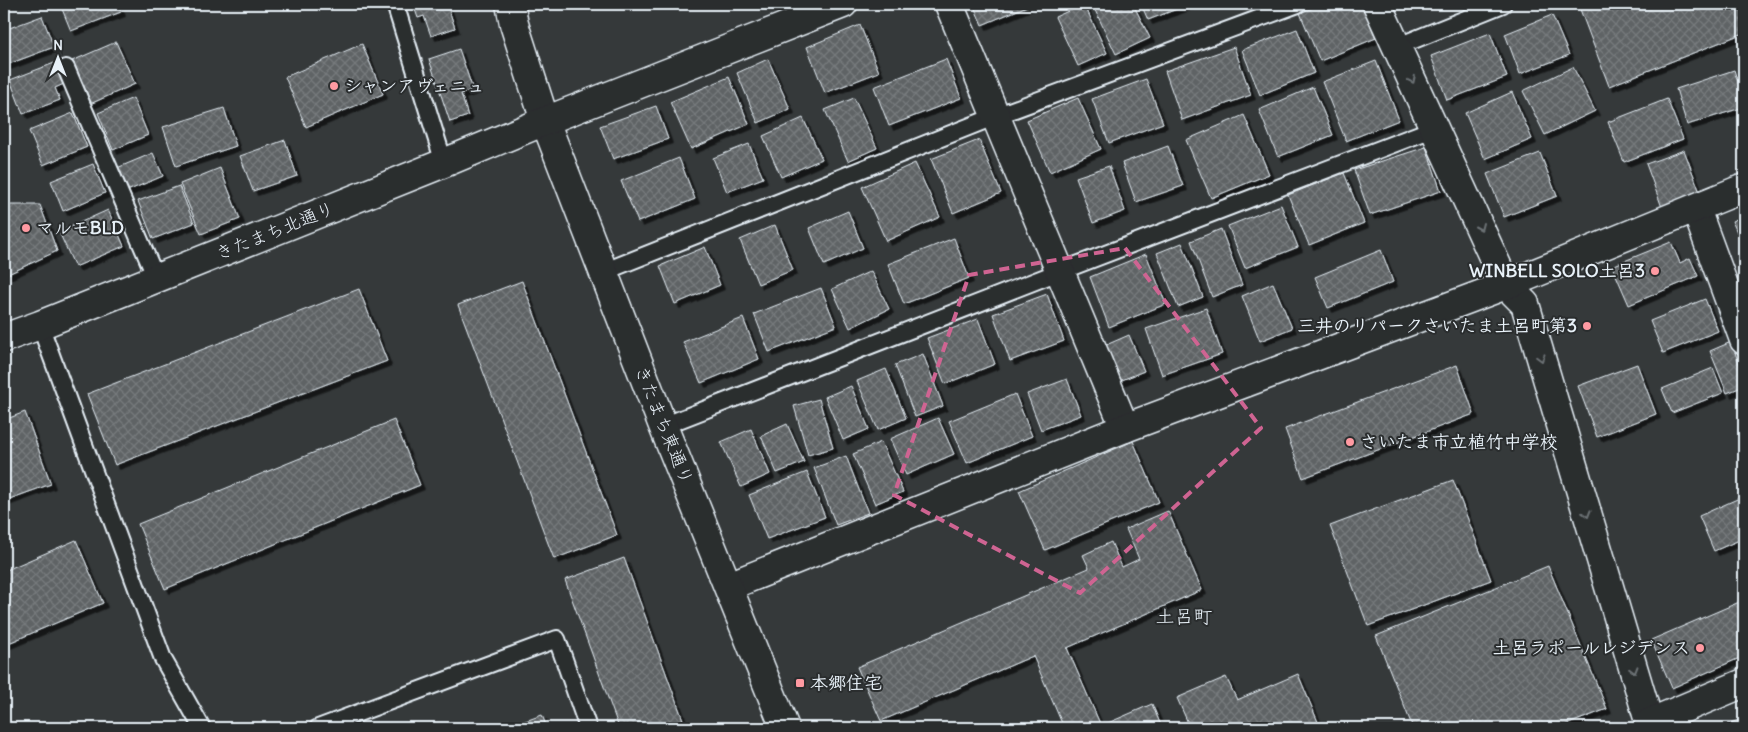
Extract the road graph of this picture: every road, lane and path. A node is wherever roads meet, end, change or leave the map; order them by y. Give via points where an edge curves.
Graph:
1 (395, 4) edge
2 (510, 4) edge
3 (844, 4) edge
4 (949, 4) edge
5 (1298, 4) edge
6 (1378, 4) edge
7 (1503, 4) edge
8 (1396, 47) junction
9 (66, 68) dead end
10 (996, 116) junction
11 (544, 121) junction
12 (1435, 128) junction
13 (444, 163) junction
14 (1744, 188) edge
15 (1696, 209) junction
16 (1061, 271) junction
17 (602, 272) junction
18 (156, 278) junction
19 (1506, 285) junction
20 (40, 325) junction
21 (4, 338) edge
22 (1744, 340) edge
23 (664, 426) junction
24 (1125, 428) junction
25 (729, 586) junction
26 (1744, 683) edge
27 (1650, 726) edge
28 (202, 728) edge
29 (318, 728) edge
30 (588, 728) edge
31 (786, 728) edge

1 - 13 lane
2 - 11 street, きたまち東通り
3 - 11 street, きたまち北通り
4 - 10 street
5 - 10 lane
6 - 8 street
7 - 8 lane
8 -> 12 street
9 - 18 lane
10 - 16 street
10 - 17 lane
11 - 13 street, きたまち北通り
11 - 17 street, きたまち東通り
12 - 16 lane
12 -> 19 street
13 - 18 street, きたまち北通り
14 - 15 street
15 - 19 street
15 - 22 street
16 - 23 lane
16 - 24 street
17 - 23 street, きたまち東通り
18 - 20 street, きたまち北通り
19 - 24 street
19 -> 27 street via 1525,304
20 - 21 street, きたまち北通り
20 - 28 lane via 163,659
23 - 25 street, きたまち東通り
24 - 25 street
25 - 31 street, きたまち東通り
26 - 27 street
29 - 30 lane via 557,639

